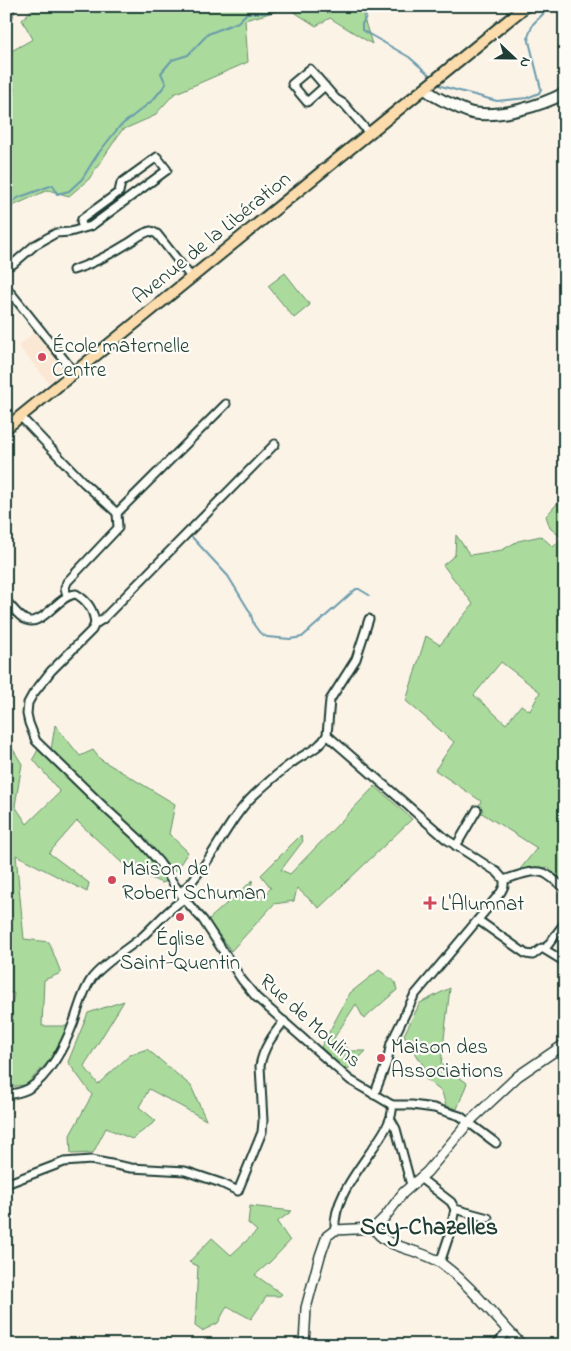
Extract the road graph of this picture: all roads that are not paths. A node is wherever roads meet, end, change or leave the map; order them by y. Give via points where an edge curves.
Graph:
1 (10, 6) edge
2 (526, 6) edge
3 (6, 26) edge
4 (325, 86) junction
5 (426, 88) junction
6 (565, 93) edge
7 (369, 133) junction
8 (83, 228) junction
9 (6, 266) edge
10 (73, 270) dead end
11 (191, 277) junction
12 (6, 287) edge
13 (74, 372) junction
14 (226, 404) dead end
15 (20, 416) junction
16 (6, 428) edge
17 (275, 444) dead end
18 (117, 513) junction
19 (67, 596) junction
20 (6, 601) edge
21 (369, 619) dead end
22 (95, 624) junction
23 (327, 735) junction
24 (477, 810) dead end
25 (456, 846) junction
26 (504, 880) junction
27 (565, 888) edge
28 (182, 895) junction
29 (478, 920) junction
30 (563, 925) dead end
31 (545, 949) junction
32 (565, 962) edge
33 (284, 1021) junction
34 (565, 1044) edge
35 (6, 1095) edge
36 (374, 1095) junction
37 (392, 1105) junction
38 (391, 1120) junction
39 (469, 1122) junction
40 (496, 1143) dead end
41 (420, 1178) junction
42 (6, 1184) edge
43 (411, 1184) junction
44 (455, 1209) junction
45 (488, 1218) dead end
46 (374, 1228) junction
47 (335, 1230) junction
48 (440, 1263) junction
49 (508, 1331) junction
50 (304, 1345) edge
51 (496, 1345) edge
52 (522, 1345) edge

1 - 3 street
2 - 5 main road, Avenue de la Libération
4 - 4 street via 310,69 292,84 307,102
4 - 7 street
5 - 6 main road via 442,101 482,114 525,108
5 - 7 main road, Avenue de la Libération
7 - 11 main road, Avenue de la Libération
8 - 8 street via 91,226 167,170 157,157 121,183 119,192 82,219
8 - 9 street via 56,233
10 - 11 street via 151,231 157,234
11 - 13 main road, Avenue de la Libération
12 - 13 street
13 - 15 main road, Avenue de la Libération
14 - 18 street
15 - 16 main road, Avenue de la Libération
15 - 18 street
17 - 22 street
18 - 19 street via 118,528 67,582
19 - 20 street via 40,619 31,622 22,618
19 - 22 street via 76,594 83,598 93,612
21 - 23 street via 356,659 330,700
22 - 28 street, Rue de Moulins via 33,694 28,703 29,723 36,741 138,838
23 - 25 street
23 - 28 street via 241,810
24 - 25 street
25 - 26 street
26 - 27 street via 530,872 546,874
26 - 29 street via 504,886
28 - 33 street, Rue de Moulins via 203,920 242,980
28 - 35 street via 143,936 97,972 82,998 64,1044 40,1079 28,1089
29 - 31 street via 530,955
29 - 36 street via 414,996 391,1043
30 - 31 street
31 - 32 street
33 - 36 street, Rue de Moulins via 350,1080
33 - 42 street via 261,1058 262,1132 238,1191 185,1171 130,1168 91,1160 64,1162
34 - 39 street via 518,1076
36 - 37 street, Rue de Moulins
37 - 38 street
37 - 39 street via 434,1108
38 - 43 street
38 - 47 street via 344,1190
39 - 40 street
39 - 41 street
41 - 43 street
41 - 44 street via 451,1202
43 - 46 street
44 - 45 street
44 - 48 street
46 - 47 street
46 - 48 street via 386,1240
47 - 50 street via 327,1236 320,1256 306,1308
48 - 49 street via 478,1297
49 - 51 street
49 - 52 street

